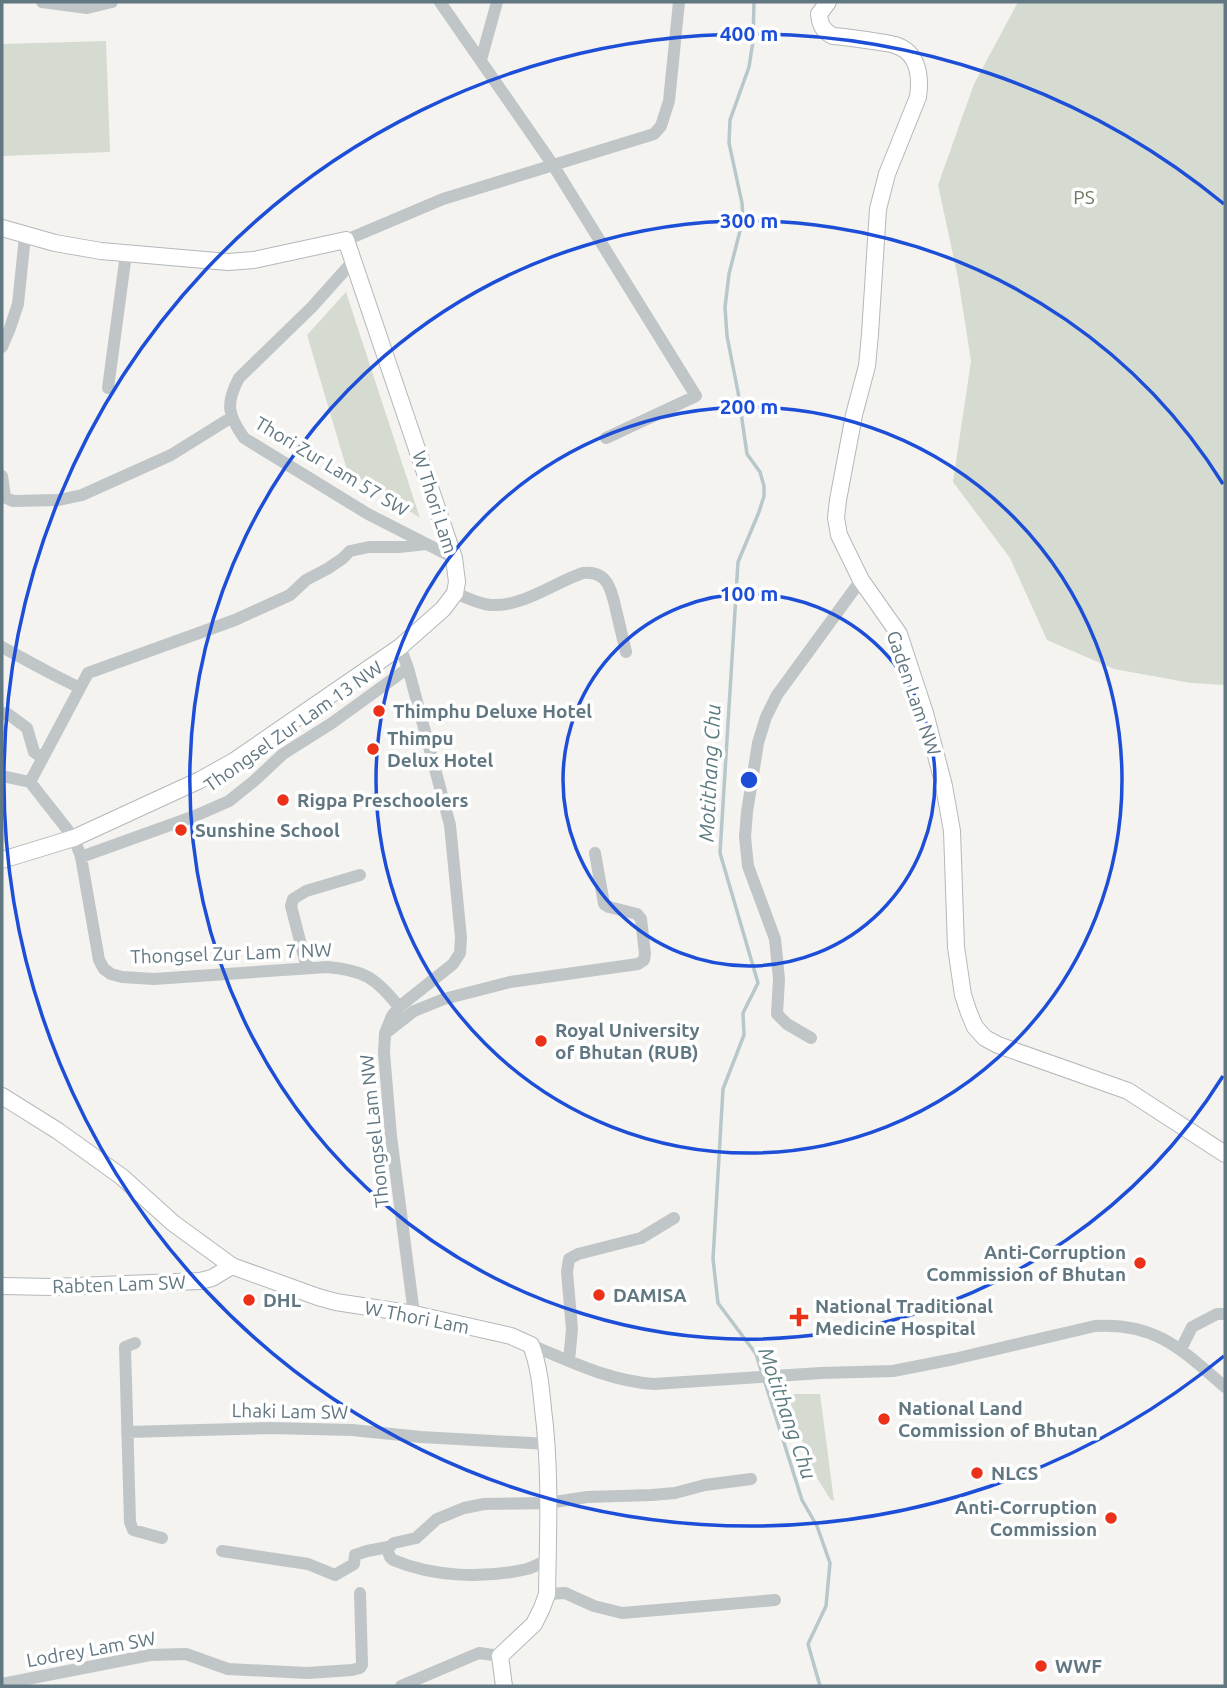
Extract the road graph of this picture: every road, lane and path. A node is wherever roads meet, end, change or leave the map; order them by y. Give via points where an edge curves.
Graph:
1 (42, 2) edge
2 (112, 2) edge
3 (440, 2) edge
4 (497, 2) edge
5 (679, 2) edge
6 (828, 2) edge
7 (481, 60) junction
8 (553, 165) junction
9 (2, 228) edge
10 (25, 236) junction
11 (346, 240) junction
12 (126, 254) junction
13 (354, 260) junction
14 (2, 348) edge
15 (108, 388) dead end
16 (232, 417) junction
17 (606, 438) dead end
18 (2, 476) edge
19 (3, 497) edge
20 (426, 544) junction
21 (454, 558) junction
22 (862, 580) junction
23 (455, 593) junction
24 (400, 646) junction
25 (2, 647) edge
26 (626, 652) dead end
27 (408, 668) junction
28 (80, 688) junction
29 (2, 713) edge
30 (43, 758) junction
31 (2, 776) edge
32 (30, 782) junction
33 (74, 838) junction
34 (595, 853) dead end
35 (81, 857) junction
36 (2, 860) edge
37 (360, 875) dead end
38 (307, 968) junction
39 (399, 1007) junction
40 (385, 1033) junction
41 (811, 1038) dead end
42 (2, 1096) edge
43 (1225, 1154) edge
44 (674, 1218) dead end
45 (232, 1266) junction
46 (2, 1286) edge
47 (414, 1314) junction
48 (1225, 1314) edge
49 (135, 1343) dead end
50 (531, 1345) junction
51 (1181, 1349) junction
52 (569, 1361) junction
53 (1225, 1387) edge
54 (127, 1432) junction
55 (548, 1444) junction
56 (751, 1479) dead end
57 (548, 1503) junction
58 (162, 1538) dead end
59 (388, 1547) junction
60 (222, 1551) dead end
61 (547, 1560) junction
62 (360, 1592) dead end
63 (547, 1594) junction
64 (775, 1600) dead end
65 (500, 1656) junction
66 (2, 1684) edge
67 (401, 1686) edge
68 (503, 1686) edge

1 - 2 street via 87,8
3 - 7 street
4 - 7 street
5 - 8 street via 669,102 661,126 654,134
6 - 22 main road, Gaden Lam NW via 819,14 826,32 905,50 914,59 920,86 878,209 867,366 838,500 839,535
7 - 8 street
8 - 11 street via 443,199
8 - 17 street via 696,396
9 - 10 main road
10 - 12 main road
10 - 14 street via 18,303
11 - 12 main road via 254,260
11 - 13 main road, W Thori Lam
12 - 15 street
13 - 16 street, Thori Zur Lam 57 SW via 239,378 232,391
13 - 21 main road, W Thori Lam
16 - 19 street via 171,455 82,495 59,500
16 - 20 street, Thori Zur Lam 57 SW via 244,438
18 - 19 street
20 - 21 street, Thori Zur Lam 57 SW
20 - 28 street via 350,551 290,595 235,621 88,673
21 - 23 main road, W Thori Lam
22 - 41 street via 777,695 766,717 747,812 748,866 778,957 777,1014
22 - 43 main road, Gaden Lam NW via 899,634 944,786 952,831 958,966 975,1027 998,1045 1128,1091
23 - 24 main road via 443,610
23 - 26 street via 484,604 500,604 583,573 598,574 613,594
24 - 27 street, Thongsel Lam NW
24 - 33 main road via 234,761
25 - 28 street
27 - 35 street, Thongsel Zur Lam 13 NW via 283,754 229,801
27 - 39 street, Thongsel Lam NW via 450,825 461,938 453,964
28 - 30 street
29 - 30 street via 27,728 34,752
30 - 32 street
31 - 32 street
32 - 33 street, Thongsel Zur Lam 7 NW
33 - 35 street, Thongsel Zur Lam 7 NW
33 - 36 main road
34 - 40 street via 604,904 640,919 644,960 510,982 444,999 414,1011
35 - 38 street, Thongsel Zur Lam 7 NW via 99,960 111,974 154,979
37 - 38 street via 293,899
38 - 39 street, Thongsel Zur Lam 7 NW via 361,973 373,979
39 - 40 street, Thongsel Lam NW
40 - 47 street, Thongsel Lam NW via 391,1136
42 - 45 main road, W Thori Lam via 122,1177 173,1223
44 - 52 street via 641,1238 569,1259
45 - 46 main road, Rabten Lam SW via 200,1281
45 - 47 main road, W Thori Lam via 336,1302
47 - 50 main road, W Thori Lam via 511,1336
48 - 51 street via 1192,1328
49 - 54 street via 125,1347
50 - 52 street
50 - 55 main road via 538,1362
51 - 52 street via 1148,1331 1108,1325 893,1371 654,1384 602,1375
51 - 53 street
54 - 55 street, Lhaki Lam SW via 352,1430
54 - 58 street via 130,1522 133,1530
55 - 57 main road
56 - 57 street via 674,1493
57 - 59 street via 464,1508 437,1519 416,1538
57 - 61 main road
59 - 60 street via 355,1555 354,1564 335,1575 308,1564
59 - 61 street via 393,1560 435,1573 505,1573
61 - 63 main road
62 - 66 street, Lodrey Lam SW via 360,1668 307,1673 228,1669 186,1654 150,1655
63 - 64 street via 565,1593 622,1612
63 - 65 main road via 534,1624
65 - 67 street via 480,1653
65 - 68 main road

